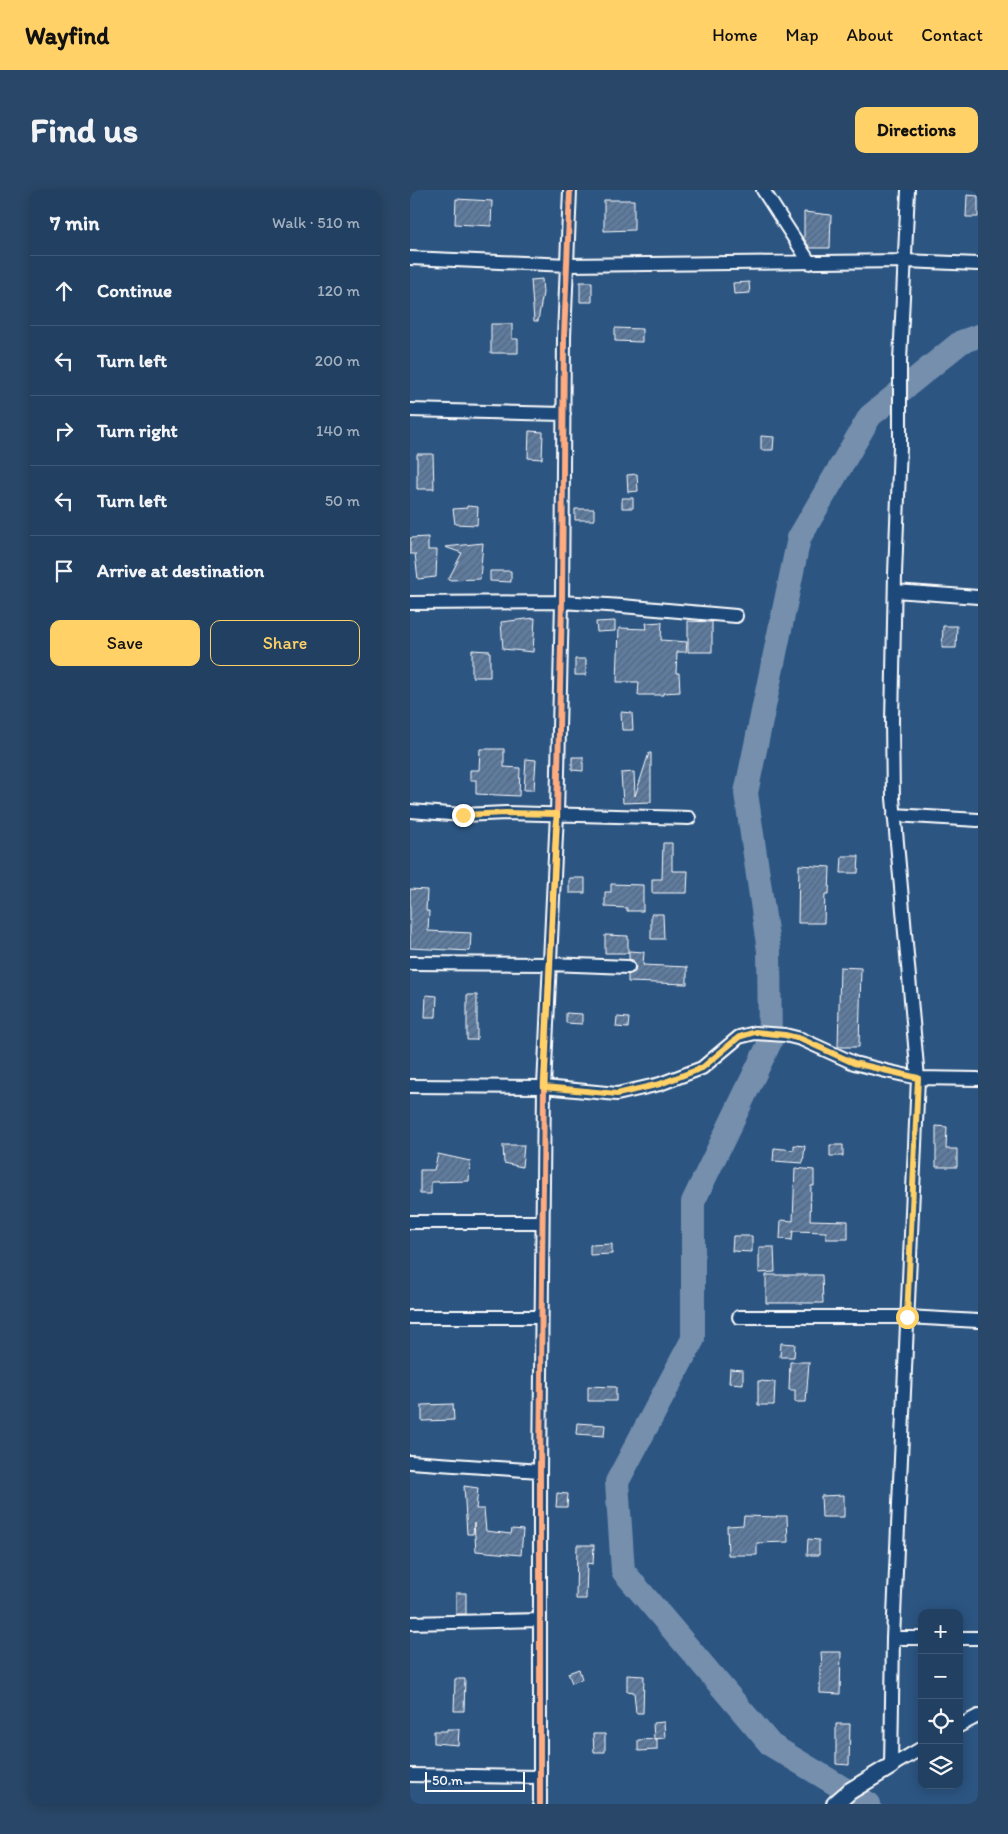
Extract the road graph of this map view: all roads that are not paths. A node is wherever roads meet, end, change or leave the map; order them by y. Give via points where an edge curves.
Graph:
1 (570, 190) edge
2 (763, 190) edge
3 (908, 190) edge
4 (410, 258) edge
5 (905, 261) junction
6 (810, 263) junction
7 (978, 264) edge
8 (568, 265) junction
9 (410, 410) edge
10 (564, 414) junction
11 (894, 590) junction
12 (978, 597) edge
13 (562, 602) junction
14 (410, 603) edge
15 (736, 616) dead end
16 (410, 811) edge
17 (557, 814) junction
18 (894, 815) junction
19 (689, 818) dead end
20 (978, 820) edge
21 (410, 963) edge
22 (550, 964) junction
23 (628, 967) dead end
24 (918, 1078) junction
25 (978, 1079) edge
26 (410, 1086) edge
27 (544, 1087) junction
28 (410, 1222) edge
29 (542, 1222) junction
30 (410, 1317) edge
31 (541, 1317) junction
32 (739, 1317) dead end
33 (907, 1317) junction
34 (978, 1321) edge
35 (410, 1462) edge
36 (540, 1471) junction
37 (540, 1620) junction
38 (410, 1623) edge
39 (893, 1638) junction
40 (918, 1638) edge
41 (963, 1638) edge
42 (978, 1638) edge
43 (978, 1716) edge
44 (963, 1724) edge
45 (918, 1750) edge
46 (891, 1766) junction
47 (410, 1775) edge
48 (540, 1777) junction
49 (540, 1804) edge
50 (835, 1804) edge

1 - 8 street
2 - 6 street
3 - 5 street
4 - 8 street
5 - 6 street
5 - 7 street
5 - 11 street
6 - 8 street
8 - 10 street
9 - 10 street
10 - 13 street
11 - 12 street
11 - 18 street
13 - 14 street
13 - 15 street
13 - 17 street
16 - 17 street via 463,815
17 - 19 street
17 - 22 street
18 - 20 street
18 - 24 street
21 - 22 street
22 - 23 street
22 - 27 street
24 - 25 street
24 - 27 street via 854,1063 801,1039 755,1032 739,1037 702,1068 660,1084 617,1094
24 - 33 street
26 - 27 street
27 - 29 street
28 - 29 street
29 - 31 street
30 - 31 street
31 - 36 street
32 - 33 street
33 - 34 street
33 - 39 street
35 - 36 street
36 - 37 street
37 - 38 street
37 - 48 street
39 - 40 street
39 - 46 street
41 - 42 street
43 - 44 street
45 - 46 street
46 - 50 street
47 - 48 street
48 - 49 street

